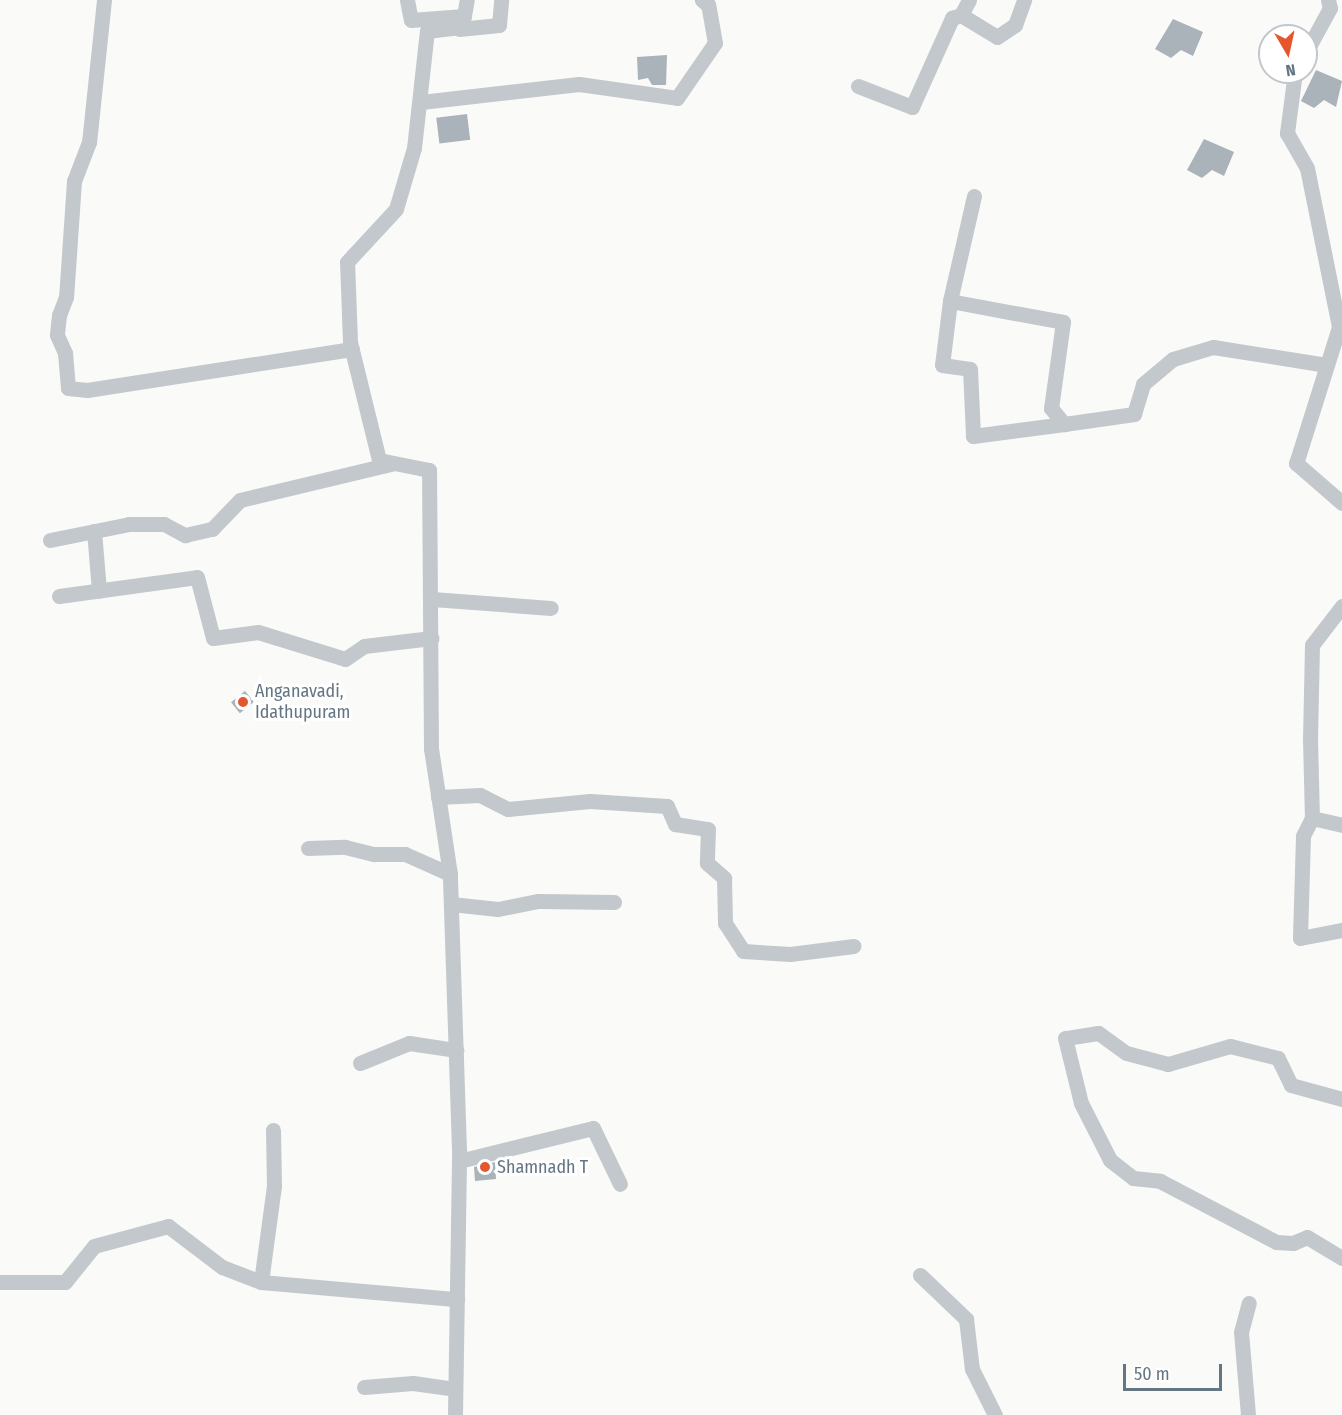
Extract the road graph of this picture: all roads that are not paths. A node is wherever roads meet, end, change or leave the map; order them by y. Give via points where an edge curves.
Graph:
1 (104, 0) edge
2 (407, 0) edge
3 (467, 0) edge
4 (501, 0) edge
5 (702, 0) edge
6 (969, 0) edge
7 (1024, 0) edge
8 (1328, 0) edge
9 (961, 15) junction
10 (461, 23) junction
11 (1318, 30) edge
12 (1293, 84) edge
13 (858, 86) dead end
14 (421, 102) junction
15 (974, 196) dead end
16 (950, 301) junction
17 (352, 350) junction
18 (1327, 365) junction
19 (1064, 424) junction
20 (394, 463) junction
21 (1342, 503) edge
22 (94, 531) junction
23 (50, 540) dead end
24 (99, 591) junction
25 (59, 596) dead end
26 (432, 599) junction
27 (1342, 606) edge
28 (551, 608) dead end
29 (432, 638) junction
30 (438, 797) junction
31 (1312, 818) junction
32 (1342, 825) edge
33 (308, 848) dead end
34 (450, 874) junction
35 (614, 902) dead end
36 (451, 904) junction
37 (1342, 930) edge
38 (853, 946) dead end
39 (456, 1050) junction
40 (360, 1063) dead end
41 (1342, 1099) edge
42 (273, 1130) dead end
43 (459, 1161) junction
44 (620, 1184) dead end
45 (1342, 1258) edge
46 (920, 1275) dead end
47 (0, 1282) edge
48 (261, 1282) junction
49 (457, 1299) junction
50 (1249, 1302) dead end
51 (364, 1388) dead end
52 (455, 1389) junction
53 (455, 1415) edge
54 (995, 1415) edge
55 (1248, 1415) edge

1 - 17 street via 89,142 74,181 66,297 57,335 65,353 68,388 87,390
2 - 10 street via 411,20
3 - 10 street
4 - 10 street via 499,25
5 - 14 street via 708,5 715,43 677,98 579,84
6 - 9 street
7 - 9 street via 1016,25 997,37
8 - 11 street via 1330,8
9 - 13 street via 952,18 912,107
10 - 14 street via 427,31
12 - 18 street via 1287,134 1306,168 1339,327
14 - 17 street via 414,148 396,209 347,262
15 - 16 street
16 - 19 street via 1063,322 1051,408
16 - 19 street via 942,365 970,369 973,436
17 - 20 street via 379,460
18 - 19 street via 1213,347 1173,359 1143,384 1134,414
18 - 21 street via 1296,463
20 - 22 street via 240,500 212,529 185,535 164,524 129,524
20 - 26 street via 429,470
22 - 23 street
22 - 24 street
24 - 25 street
24 - 29 street via 197,577 213,638 258,632 345,659 364,646
26 - 28 street
26 - 29 street
27 - 31 street via 1312,645
29 - 30 street via 431,749
30 - 34 street
30 - 38 street via 480,795 508,809 590,801 667,806 675,824 708,829 707,863 724,878 725,923 743,951 790,954
31 - 32 street
31 - 37 street via 1302,836 1300,938
33 - 34 street via 345,847 374,854 405,854
34 - 36 street
35 - 36 street via 538,901 498,909
36 - 39 street
39 - 40 street via 409,1043
39 - 43 street
41 - 45 street via 1291,1085 1278,1058 1230,1046 1168,1064 1126,1053 1098,1033 1065,1038 1081,1103 1110,1161 1133,1178 1160,1181 1276,1242 1293,1243 1307,1238
42 - 48 street via 274,1186
43 - 44 street via 593,1128
43 - 49 street
46 - 54 street via 966,1319 972,1369
47 - 48 street via 65,1282 94,1246 168,1226 222,1267
48 - 49 street
49 - 52 street
50 - 55 street via 1241,1341
51 - 52 street via 413,1383
52 - 53 street

